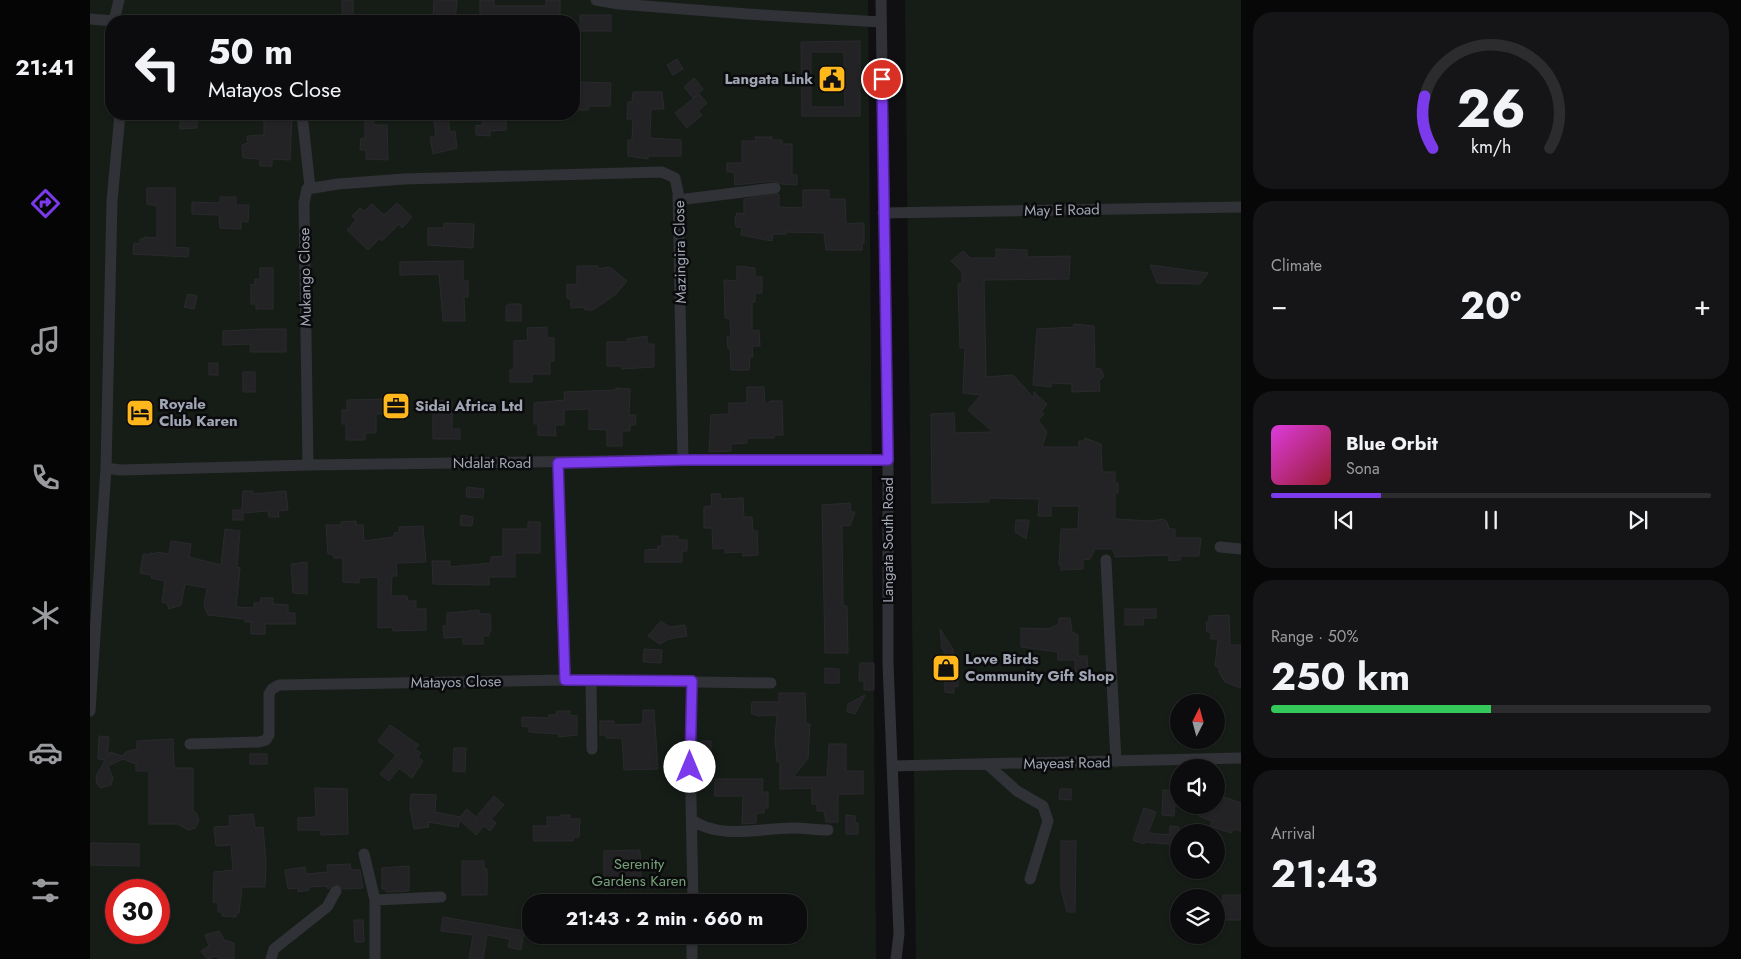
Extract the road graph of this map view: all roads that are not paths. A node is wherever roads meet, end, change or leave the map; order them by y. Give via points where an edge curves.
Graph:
1 (119, 0) edge
2 (596, 0) edge
3 (881, 0) edge
4 (115, 15) edge
5 (90, 19) edge
6 (105, 20) edge
7 (881, 22) junction
8 (119, 120) edge
9 (303, 120) edge
10 (310, 187) junction
11 (775, 188) dead end
12 (678, 200) junction
13 (1241, 207) edge
14 (883, 213) junction
15 (683, 460) junction
16 (888, 460) junction
17 (558, 463) junction
18 (308, 465) junction
19 (106, 473) junction
20 (96, 545) edge
21 (1220, 547) dead end
22 (1241, 549) edge
23 (1106, 560) dead end
24 (565, 680) junction
25 (591, 680) junction
26 (692, 681) junction
27 (770, 683) dead end
28 (90, 711) edge
29 (190, 744) dead end
30 (592, 749) dead end
31 (1241, 758) edge
32 (1116, 762) junction
33 (987, 764) junction
34 (892, 766) junction
35 (692, 820) junction
36 (828, 830) dead end
37 (364, 854) dead end
38 (1030, 879) dead end
39 (336, 890) dead end
40 (693, 894) edge
41 (441, 897) dead end
42 (375, 900) junction
43 (899, 934) junction
44 (692, 944) edge
45 (271, 959) edge
46 (375, 959) edge
47 (692, 959) edge
48 (896, 959) edge
49 (904, 959) edge

1 - 4 street
2 - 7 street
3 - 7 street, Langata South Road
5 - 6 street
7 - 14 street, Langata South Road
8 - 19 street via 112,201
9 - 10 street
10 - 12 street, Mazingira Close via 404,179 662,172 675,178
10 - 18 street, Mukango Close via 305,192 304,203
11 - 12 street
12 - 15 street, Mazingira Close
13 - 14 street, May E Road
14 - 16 street, Langata South Road
15 - 16 street, Ndalat Road
15 - 17 street, Ndalat Road
16 - 34 street, Langata South Road via 888,663
17 - 18 street, Ndalat Road
17 - 24 street
18 - 19 street, Ndalat Road
19 - 20 street
20 - 28 street
21 - 22 street
23 - 32 street
24 - 25 street, Matayos Close
24 - 29 street, Matayos Close via 278,685 269,694 269,736 266,740
25 - 26 street, Matayos Close
25 - 30 street
26 - 27 street, Matayos Close
26 - 35 street
31 - 32 street, Mayeast Road
32 - 33 street, Mayeast Road
33 - 34 street, Mayeast Road
33 - 38 street via 1017,791 1043,806 1048,821
34 - 43 street, Langata South Road
35 - 36 street via 703,828 715,830
35 - 40 street
37 - 42 street
39 - 45 street via 327,907 274,949
41 - 42 street
42 - 46 street
43 - 48 street, Langata South Road
43 - 49 street
44 - 47 street

